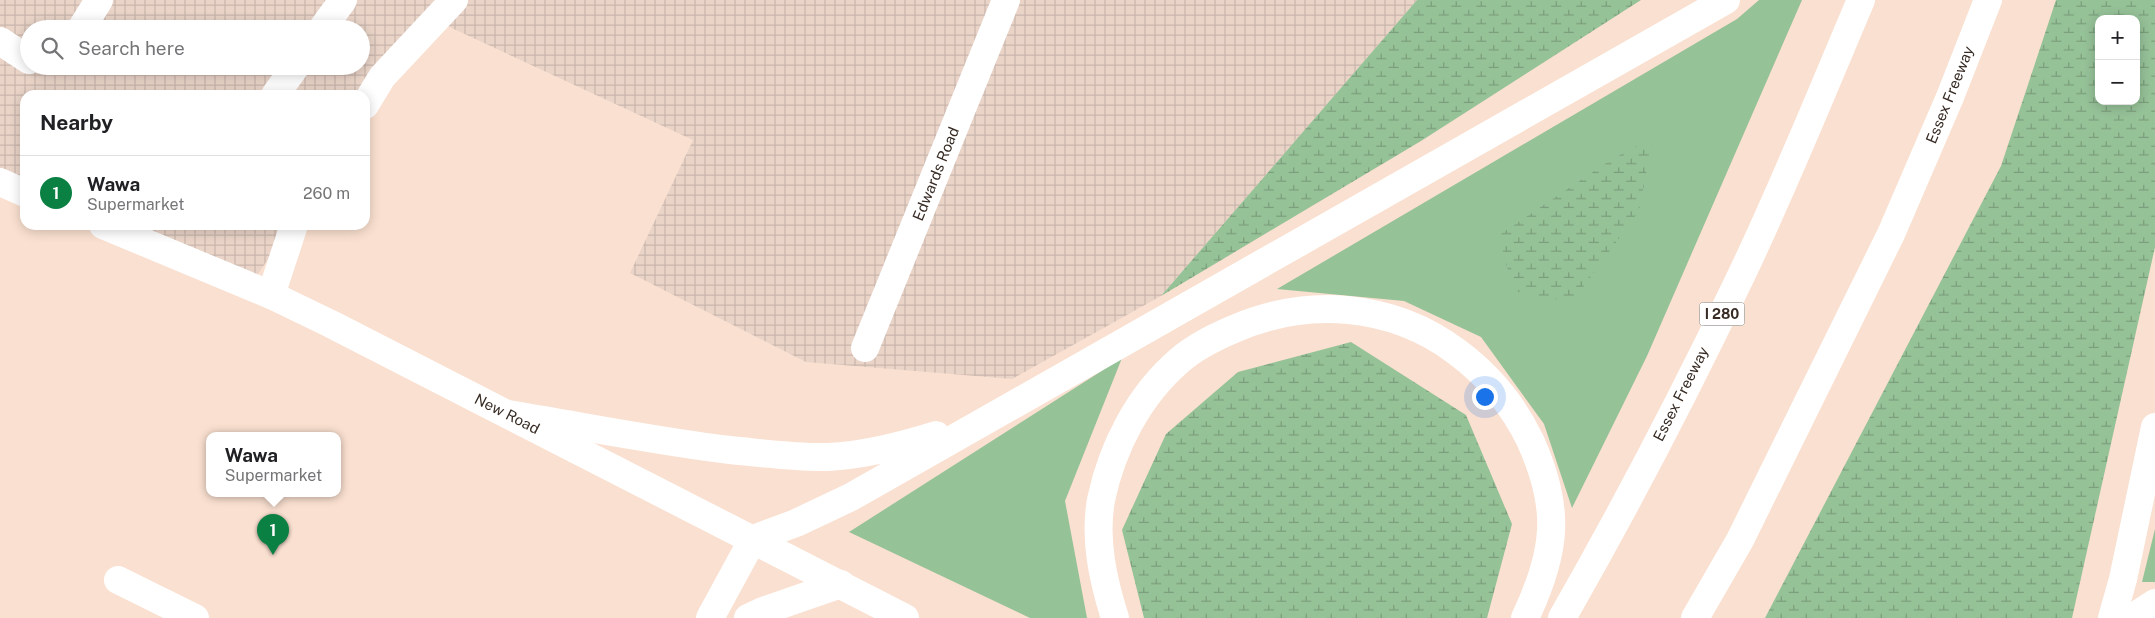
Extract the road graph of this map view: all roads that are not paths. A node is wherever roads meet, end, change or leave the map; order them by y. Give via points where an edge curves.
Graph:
1 (99, 0) edge
2 (342, 0) edge
3 (454, 0) edge
4 (1006, 0) edge
5 (1726, 0) edge
6 (1861, 0) edge
7 (1988, 0) edge
8 (87, 20) edge
9 (328, 20) edge
10 (0, 41) edge
11 (20, 54) edge
12 (289, 75) edge
13 (279, 90) edge
14 (370, 96) edge
15 (0, 182) edge
16 (20, 190) edge
17 (115, 230) edge
18 (292, 230) edge
19 (271, 295) junction
20 (866, 348) dead end
21 (1012, 405) junction
22 (508, 414) junction
23 (2155, 427) edge
24 (753, 540) junction
25 (118, 580) dead end
26 (840, 584) junction
27 (2155, 603) edge
28 (195, 618) edge
29 (710, 618) edge
30 (748, 618) edge
31 (906, 618) edge
32 (1115, 618) edge
33 (1525, 618) edge
34 (1562, 618) edge
35 (1695, 618) edge
36 (2112, 618) edge
37 (2132, 618) edge

1 - 8 main road
2 - 9 main road
3 - 14 main road via 382,77
4 - 20 main road, Edwards Road
5 - 21 main road
6 - 34 main road, Essex Freeway / I 280 via 1739,280
7 - 35 main road, Essex Freeway via 1891,234 1740,540
10 - 11 main road
12 - 13 main road
15 - 16 main road
17 - 19 main road, New Road
18 - 19 main road
19 - 22 main road, New Road
21 - 22 main road via 959,428 903,446 828,457 701,446
21 - 24 main road via 851,497 796,524
22 - 24 main road, New Road
23 - 36 main road
24 - 26 main road, New Road
24 - 29 main road
25 - 28 main road
26 - 30 main road
26 - 31 main road, New Road
27 - 37 main road
32 - 33 main road via 1104,586 1099,549 1101,502 1109,466 1124,432 1148,393 1181,359 1211,338 1254,320 1299,310 1335,309 1370,313 1404,322 1438,338 1475,366 1505,397 1524,427 1542,465 1552,507 1551,542 1541,584

